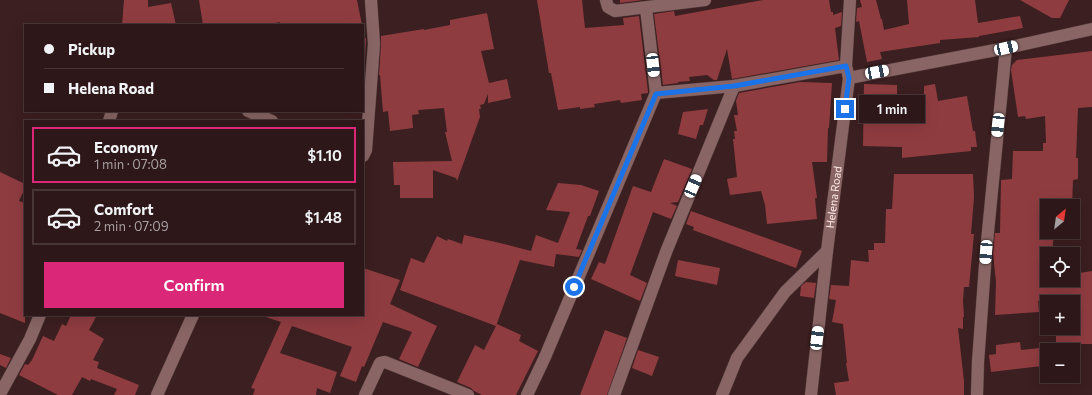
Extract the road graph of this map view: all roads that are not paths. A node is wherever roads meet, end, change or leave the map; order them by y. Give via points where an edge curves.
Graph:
1 (372, 0) edge
2 (705, 0) edge
3 (850, 0) edge
4 (609, 5) edge
5 (646, 8) junction
6 (1092, 29) edge
7 (1006, 48) junction
8 (848, 72) junction
9 (734, 86) junction
10 (656, 94) junction
11 (250, 112) edge
12 (270, 120) edge
13 (364, 154) edge
14 (827, 251) junction
15 (40, 316) edge
16 (193, 316) edge
17 (0, 394) edge
18 (157, 395) edge
19 (365, 395) edge
20 (468, 395) edge
21 (527, 395) edge
22 (614, 395) edge
23 (722, 395) edge
24 (811, 395) edge
25 (978, 395) edge

1 - 13 street via 374,44
2 - 5 street
3 - 8 street, Helena Road
4 - 5 street via 615,11
5 - 10 street
6 - 7 street
7 - 8 street
7 - 25 street via 986,252
8 - 9 street
8 - 14 street, Helena Road
9 - 10 street
9 - 22 street via 666,252
10 - 21 street
11 - 12 street
14 - 23 street via 785,292 737,358
14 - 24 street, Helena Road
15 - 17 street
16 - 18 street
19 - 20 street via 380,363 385,362

